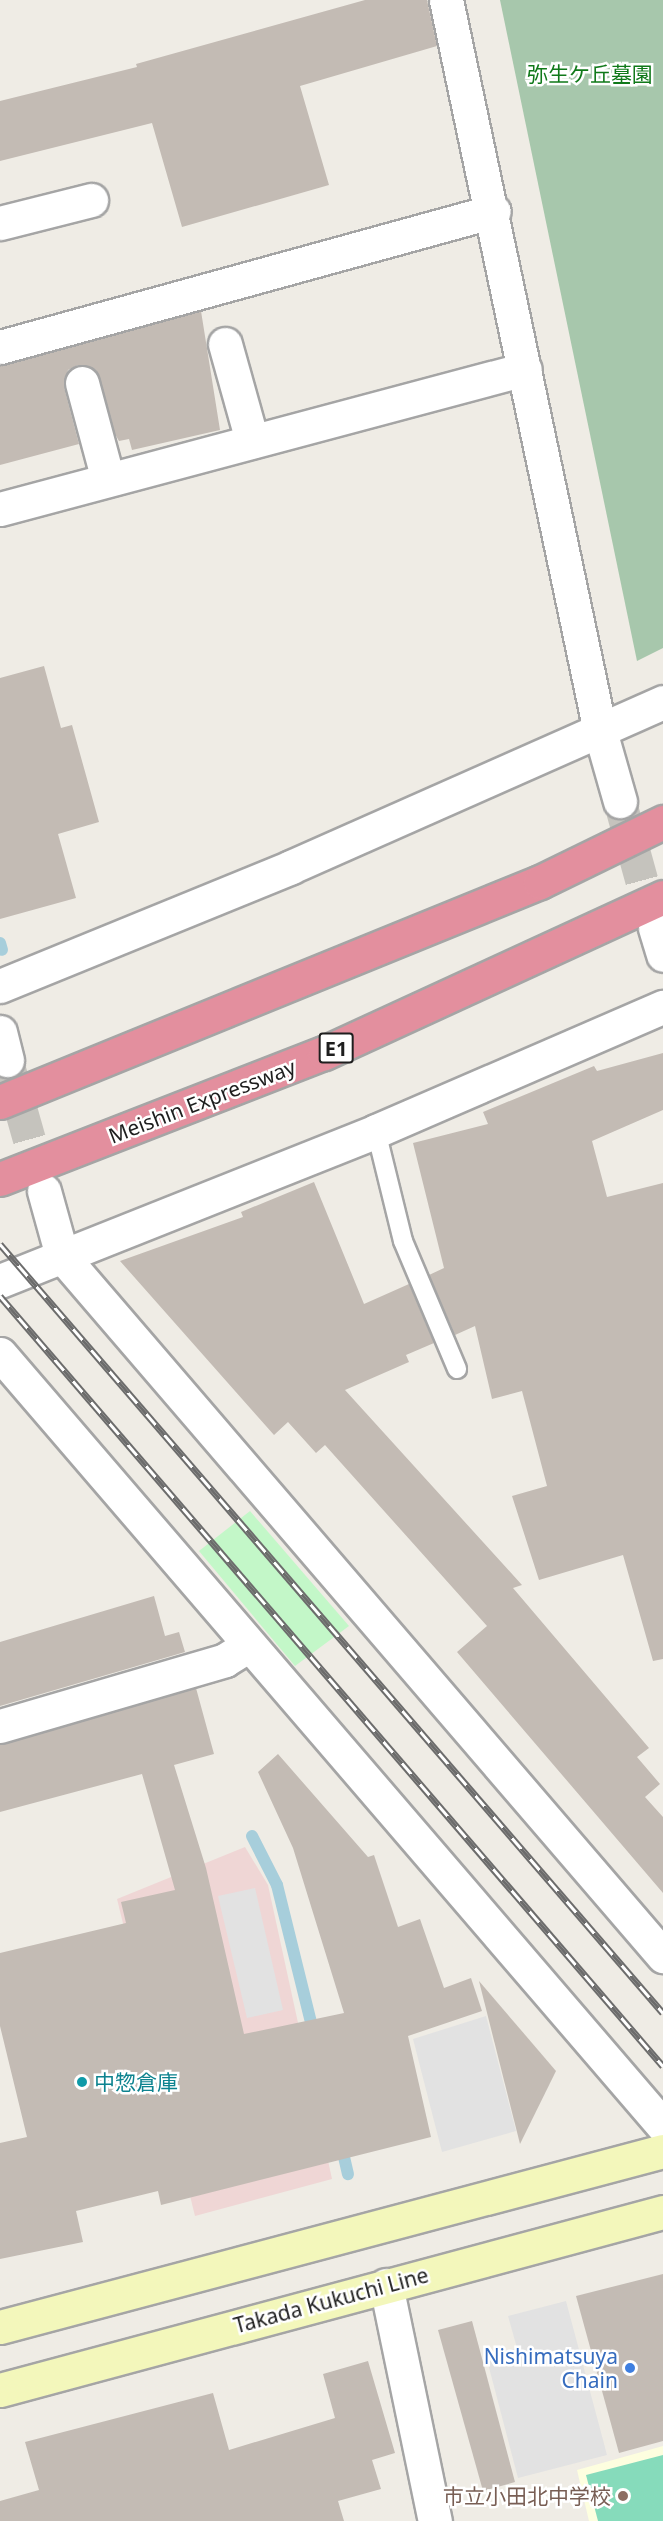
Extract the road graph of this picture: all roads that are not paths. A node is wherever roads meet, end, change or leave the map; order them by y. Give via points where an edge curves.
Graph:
1 (447, 0) edge
2 (90, 200) dead end
3 (494, 211) junction
4 (0, 223) edge
5 (225, 344) dead end
6 (0, 347) edge
7 (525, 369) junction
8 (82, 383) dead end
9 (252, 441) junction
10 (108, 480) junction
11 (0, 509) edge
12 (663, 702) edge
13 (600, 730) junction
14 (620, 801) tunnel mouth
15 (663, 822) edge
16 (660, 927) edge
17 (0, 986) edge
18 (663, 1007) edge
19 (0, 1102) edge
20 (376, 1131) junction
21 (0, 1179) edge
22 (44, 1191) tunnel mouth
23 (62, 1256) junction
24 (0, 1281) edge
25 (0, 1354) edge
26 (458, 1370) dead end
27 (249, 1645) junction
28 (0, 1726) edge
29 (663, 1956) edge
30 (663, 2126) edge
31 (663, 2151) edge
32 (663, 2212) edge
33 (386, 2285) junction
34 (0, 2327) edge
35 (0, 2390) edge
36 (435, 2521) edge

1 - 3 street
2 - 4 street
3 - 6 street
3 - 7 street
5 - 9 street
7 - 9 street
7 - 13 street
8 - 10 street
9 - 10 street
10 - 11 street
12 - 13 street
13 - 14 street
13 - 17 street via 291,867
15 - 19 highway via 540,882
16 - 21 highway, Meishin Expressway / E1
18 - 20 street
20 - 23 street
20 - 26 lane via 404,1241
22 - 23 street
23 - 24 street
23 - 29 street
25 - 27 street
27 - 28 street via 225,1660
27 - 30 street
31 - 34 main road
32 - 33 main road, Takada Kukuchi Line
33 - 35 main road, Takada Kukuchi Line
33 - 36 street

